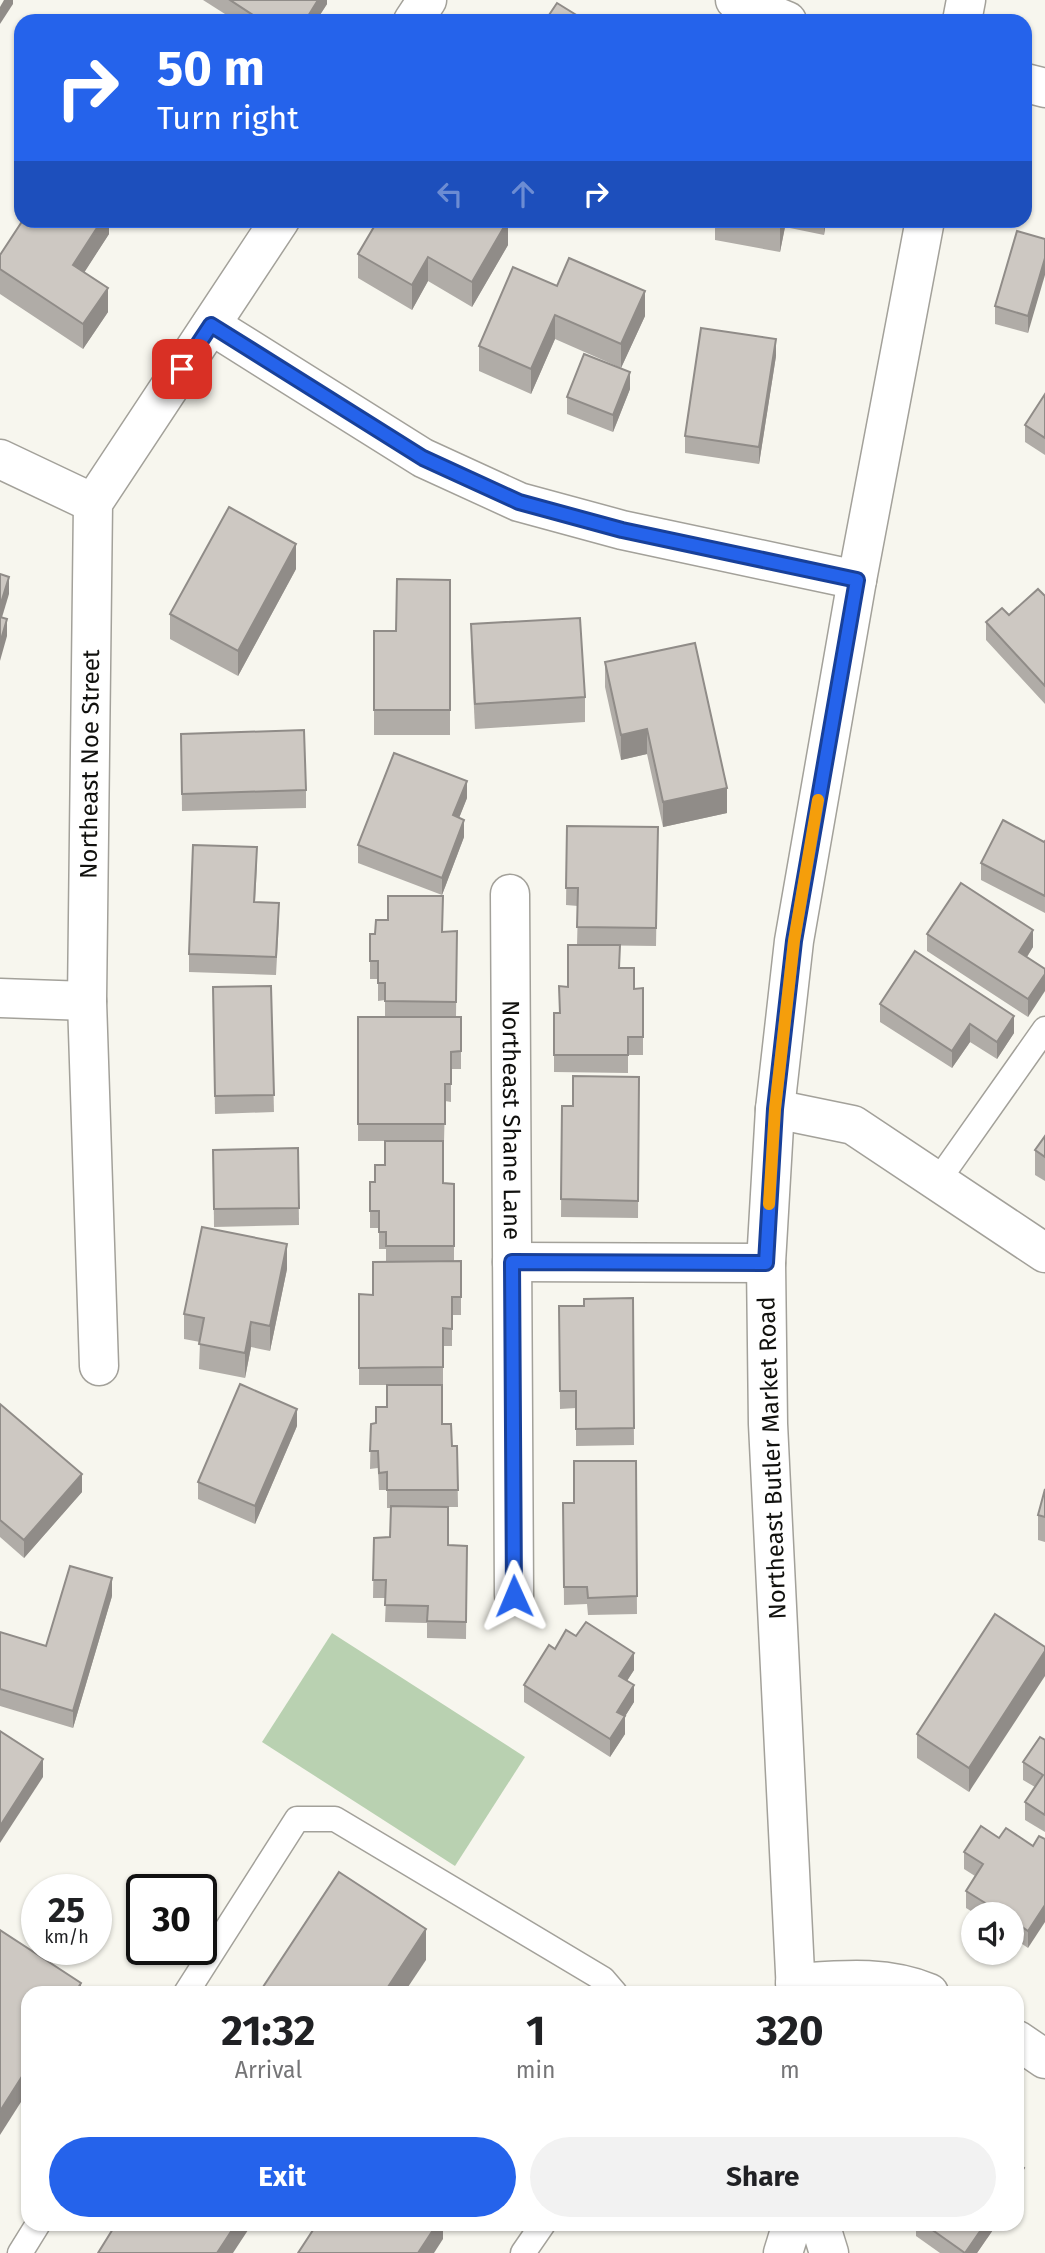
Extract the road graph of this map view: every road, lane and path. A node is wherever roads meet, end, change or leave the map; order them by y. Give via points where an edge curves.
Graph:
1 (735, 0) edge
2 (770, 14) edge
3 (275, 228) edge
4 (923, 228) edge
5 (211, 325) junction
6 (0, 459) edge
7 (93, 503) junction
8 (857, 580) junction
9 (510, 894) dead end
10 (0, 998) edge
11 (87, 1001) junction
12 (1045, 1028) edge
13 (775, 1109) junction
14 (937, 1182) junction
15 (1045, 1253) edge
16 (512, 1262) junction
17 (766, 1263) junction
18 (99, 1366) dead end
19 (514, 1596) dead end
20 (190, 1986) edge
21 (609, 1986) edge
22 (795, 1986) edge
23 (811, 1986) edge
24 (911, 1986) edge
25 (1024, 2045) edge
26 (1045, 2059) edge
27 (34, 2231) edge
28 (538, 2231) edge
29 (790, 2231) edge
30 (822, 2231) edge
31 (20, 2253) edge
32 (523, 2253) edge
33 (783, 2253) edge
34 (829, 2253) edge

1 - 2 street
3 - 5 street
4 - 8 street, Northeast Butler Market Road
5 - 7 street
5 - 8 street via 423,458 519,502 622,530
6 - 7 street
7 - 11 street, Northeast Noe Street
8 - 13 street, Northeast Butler Market Road via 794,941
9 - 16 street, Northeast Shane Lane
10 - 11 street
11 - 18 street, Northeast Noe Street
12 - 14 lane
13 - 14 street via 853,1125
13 - 17 street, Northeast Butler Market Road
14 - 15 street
16 - 17 street
16 - 19 street, Northeast Shane Lane
17 - 22 street, Northeast Butler Market Road via 769,1437
20 - 21 lane via 297,1819 335,1819
23 - 24 street via 868,1979
25 - 26 street
27 - 31 lane
28 - 32 lane
29 - 33 street
30 - 34 street

